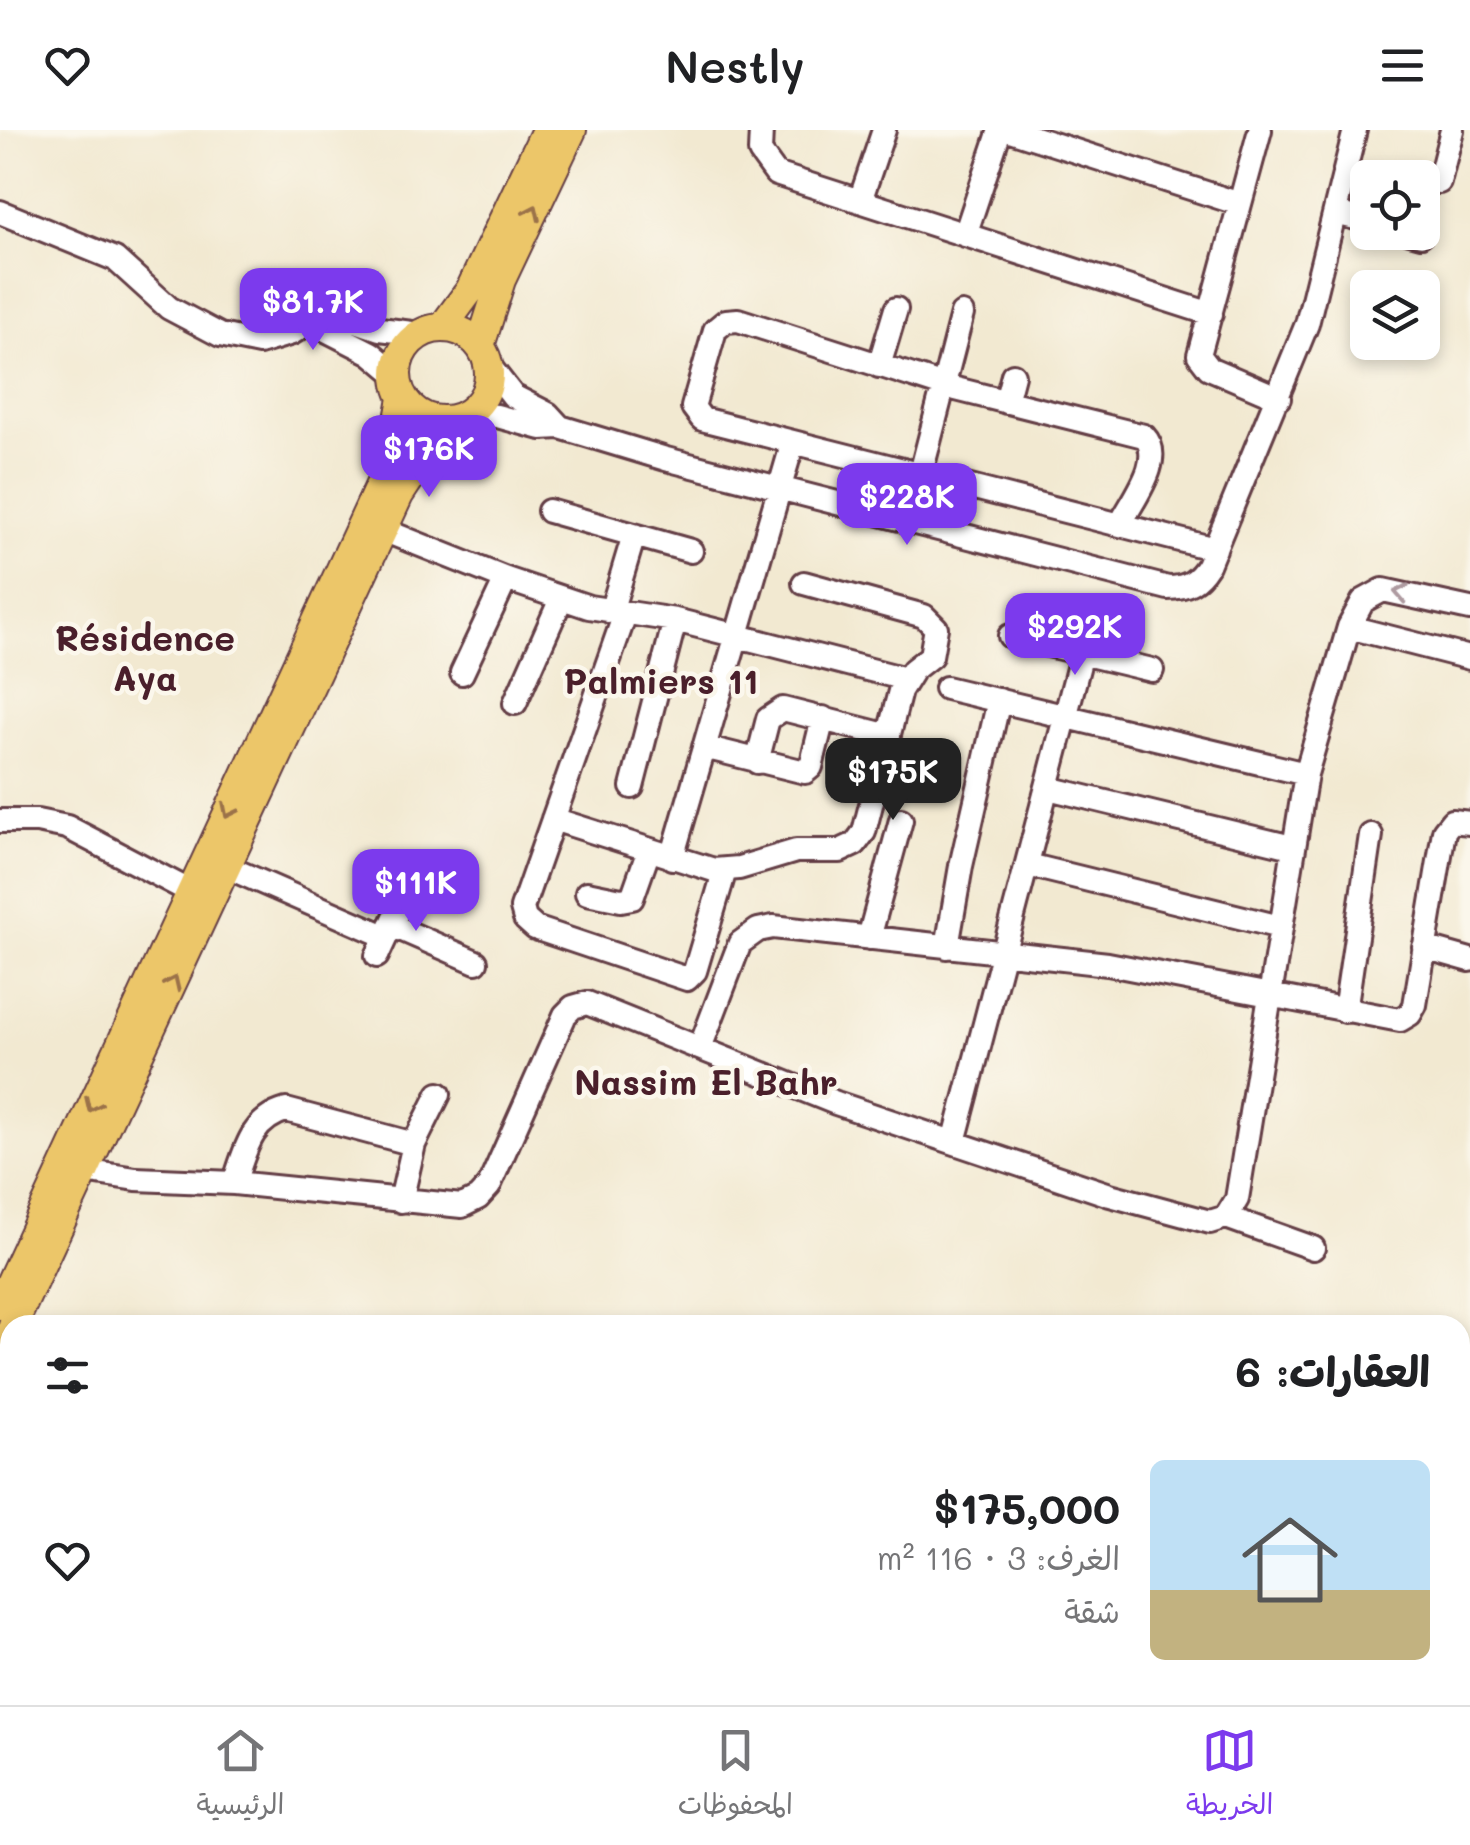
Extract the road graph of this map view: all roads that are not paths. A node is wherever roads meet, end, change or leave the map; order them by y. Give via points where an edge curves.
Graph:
1 (546, 130) edge
2 (572, 130) edge
3 (761, 130) edge
4 (884, 130) edge
5 (1000, 130) edge
6 (1010, 130) edge
7 (1260, 130) edge
8 (1354, 130) edge
9 (1452, 130) edge
10 (1440, 182) dead end
11 (860, 201) junction
12 (1240, 204) junction
13 (0, 212) edge
14 (1335, 213) junction
15 (1350, 217) edge
16 (965, 235) junction
17 (896, 309) dead end
18 (962, 314) dead end
19 (1211, 314) junction
20 (318, 317) junction
21 (431, 331) junction
22 (484, 355) junction
23 (879, 366) junction
24 (1013, 375) dead end
25 (399, 386) junction
26 (944, 386) junction
27 (1278, 398) junction
28 (1006, 402) junction
29 (457, 418) junction
30 (560, 427) junction
31 (793, 442) junction
32 (921, 473) junction
33 (781, 488) junction
34 (549, 511) dead end
35 (1121, 523) junction
36 (383, 530) junction
37 (634, 535) junction
38 (1215, 549) junction
39 (691, 550) dead end
40 (506, 579) junction
41 (804, 584) dead end
42 (561, 599) junction
43 (1470, 609) edge
44 (618, 613) junction
45 (675, 620) junction
46 (1349, 627) junction
47 (737, 636) junction
48 (1010, 636) dead end
49 (1082, 653) junction
50 (1470, 658) edge
51 (1152, 670) dead end
52 (462, 673) dead end
53 (906, 679) junction
54 (946, 688) dead end
55 (999, 700) junction
56 (515, 702) dead end
57 (1066, 716) junction
58 (823, 718) junction
59 (888, 736) junction
60 (704, 748) junction
61 (757, 762) junction
62 (1306, 774) junction
63 (632, 787) dead end
64 (1048, 788) junction
65 (553, 819) junction
66 (901, 820) dead end
67 (0, 821) edge
68 (1470, 823) edge
69 (1371, 836) dead end
70 (1292, 848) junction
71 (660, 854) junction
72 (1028, 865) junction
73 (228, 867) junction
74 (725, 870) junction
75 (407, 891) dead end
76 (192, 892) junction
77 (587, 893) dead end
78 (1280, 927) junction
79 (869, 938) junction
80 (385, 939) junction
81 (947, 947) junction
82 (1424, 947) junction
83 (1005, 953) junction
84 (1470, 960) edge
85 (476, 962) dead end
86 (1268, 995) junction
87 (1345, 1010) junction
88 (700, 1048) junction
89 (439, 1094) dead end
90 (954, 1142) junction
91 (414, 1144) junction
92 (84, 1171) junction
93 (234, 1183) junction
94 (401, 1201) junction
95 (1226, 1217) junction
96 (1313, 1248) dead end
97 (0, 1305) edge
98 (18, 1315) edge

1 - 21 main road via 470,290
22 -> 2 main road via 495,295
3 - 11 street via 760,152 776,174
4 - 11 street
5 - 16 street
6 - 12 street
7 - 12 street
8 - 14 street
9 - 10 street
11 - 16 street
12 - 19 street
13 - 20 street via 115,259 169,308 220,335 259,343
14 - 15 street
14 - 27 street via 1307,324
16 - 19 street
17 - 23 street
18 - 26 street
19 - 27 street via 1199,349 1205,365
20 - 21 street via 332,313 380,329
20 - 25 street via 324,329 371,353
21 - 22 main road via 459,330
21 - 25 main road via 402,351
22 - 29 main road via 486,392
22 - 30 street via 512,396
23 - 26 street
23 - 31 street via 738,320 718,327 694,413
24 - 28 street
25 - 29 main road via 426,418
25 -> 76 main road via 385,474
26 - 28 street
26 - 32 street
27 - 38 street
28 - 35 street via 1148,440 1153,458
29 - 30 street via 498,416
29 - 36 main road via 414,469
30 - 33 street
31 - 32 street
31 - 33 street
32 - 35 street
33 - 38 street via 1168,588 1196,580
33 - 47 street
34 - 37 street
35 - 38 street
36 - 40 street
36 - 73 main road
37 - 39 street
37 - 44 street
40 - 42 street
40 - 52 street
41 - 53 street via 928,619 936,628 931,656
42 - 44 street
42 - 56 street
43 -> 46 street via 1383,590 1363,601
44 - 45 street
44 - 65 street
45 - 47 street
45 - 63 street
46 - 50 street
46 - 62 street
47 - 53 street
47 - 60 street
48 - 49 street
49 - 51 street
49 - 57 street
53 - 59 street
54 - 55 street
55 - 57 street
55 - 81 street
57 - 62 street
57 - 64 street
58 - 59 street
58 - 61 street via 776,710
58 - 61 street via 809,770
59 - 74 street via 864,832 855,844
60 - 61 street
60 - 71 street
62 - 70 street
64 - 70 street
64 - 72 street
65 - 71 street
65 - 74 street via 522,908 525,919 678,979 694,974
66 - 79 street
67 - 76 street via 67,828
68 - 82 street via 1452,821 1444,831
69 - 87 street
70 - 78 street
71 - 74 street
71 - 77 street via 632,898
72 - 78 street
72 - 83 street
73 - 80 street
92 -> 73 main road
75 - 80 street
76 -> 97 main road
78 - 86 street
79 - 81 street
79 - 88 street via 773,927 751,934 740,943
80 - 85 street
81 - 83 street
82 - 84 street
82 - 87 street via 1406,1017
83 - 86 street via 1108,964
83 - 90 street
86 - 87 street
86 - 95 street via 1237,1199
88 - 90 street
88 - 94 street via 594,1005 572,1007 484,1193 452,1207
89 - 91 street
90 - 95 street via 1184,1216 1210,1222
91 - 93 street via 286,1110 251,1135
91 - 94 street
92 - 93 street
92 - 98 main road
93 - 94 street
95 - 96 street

